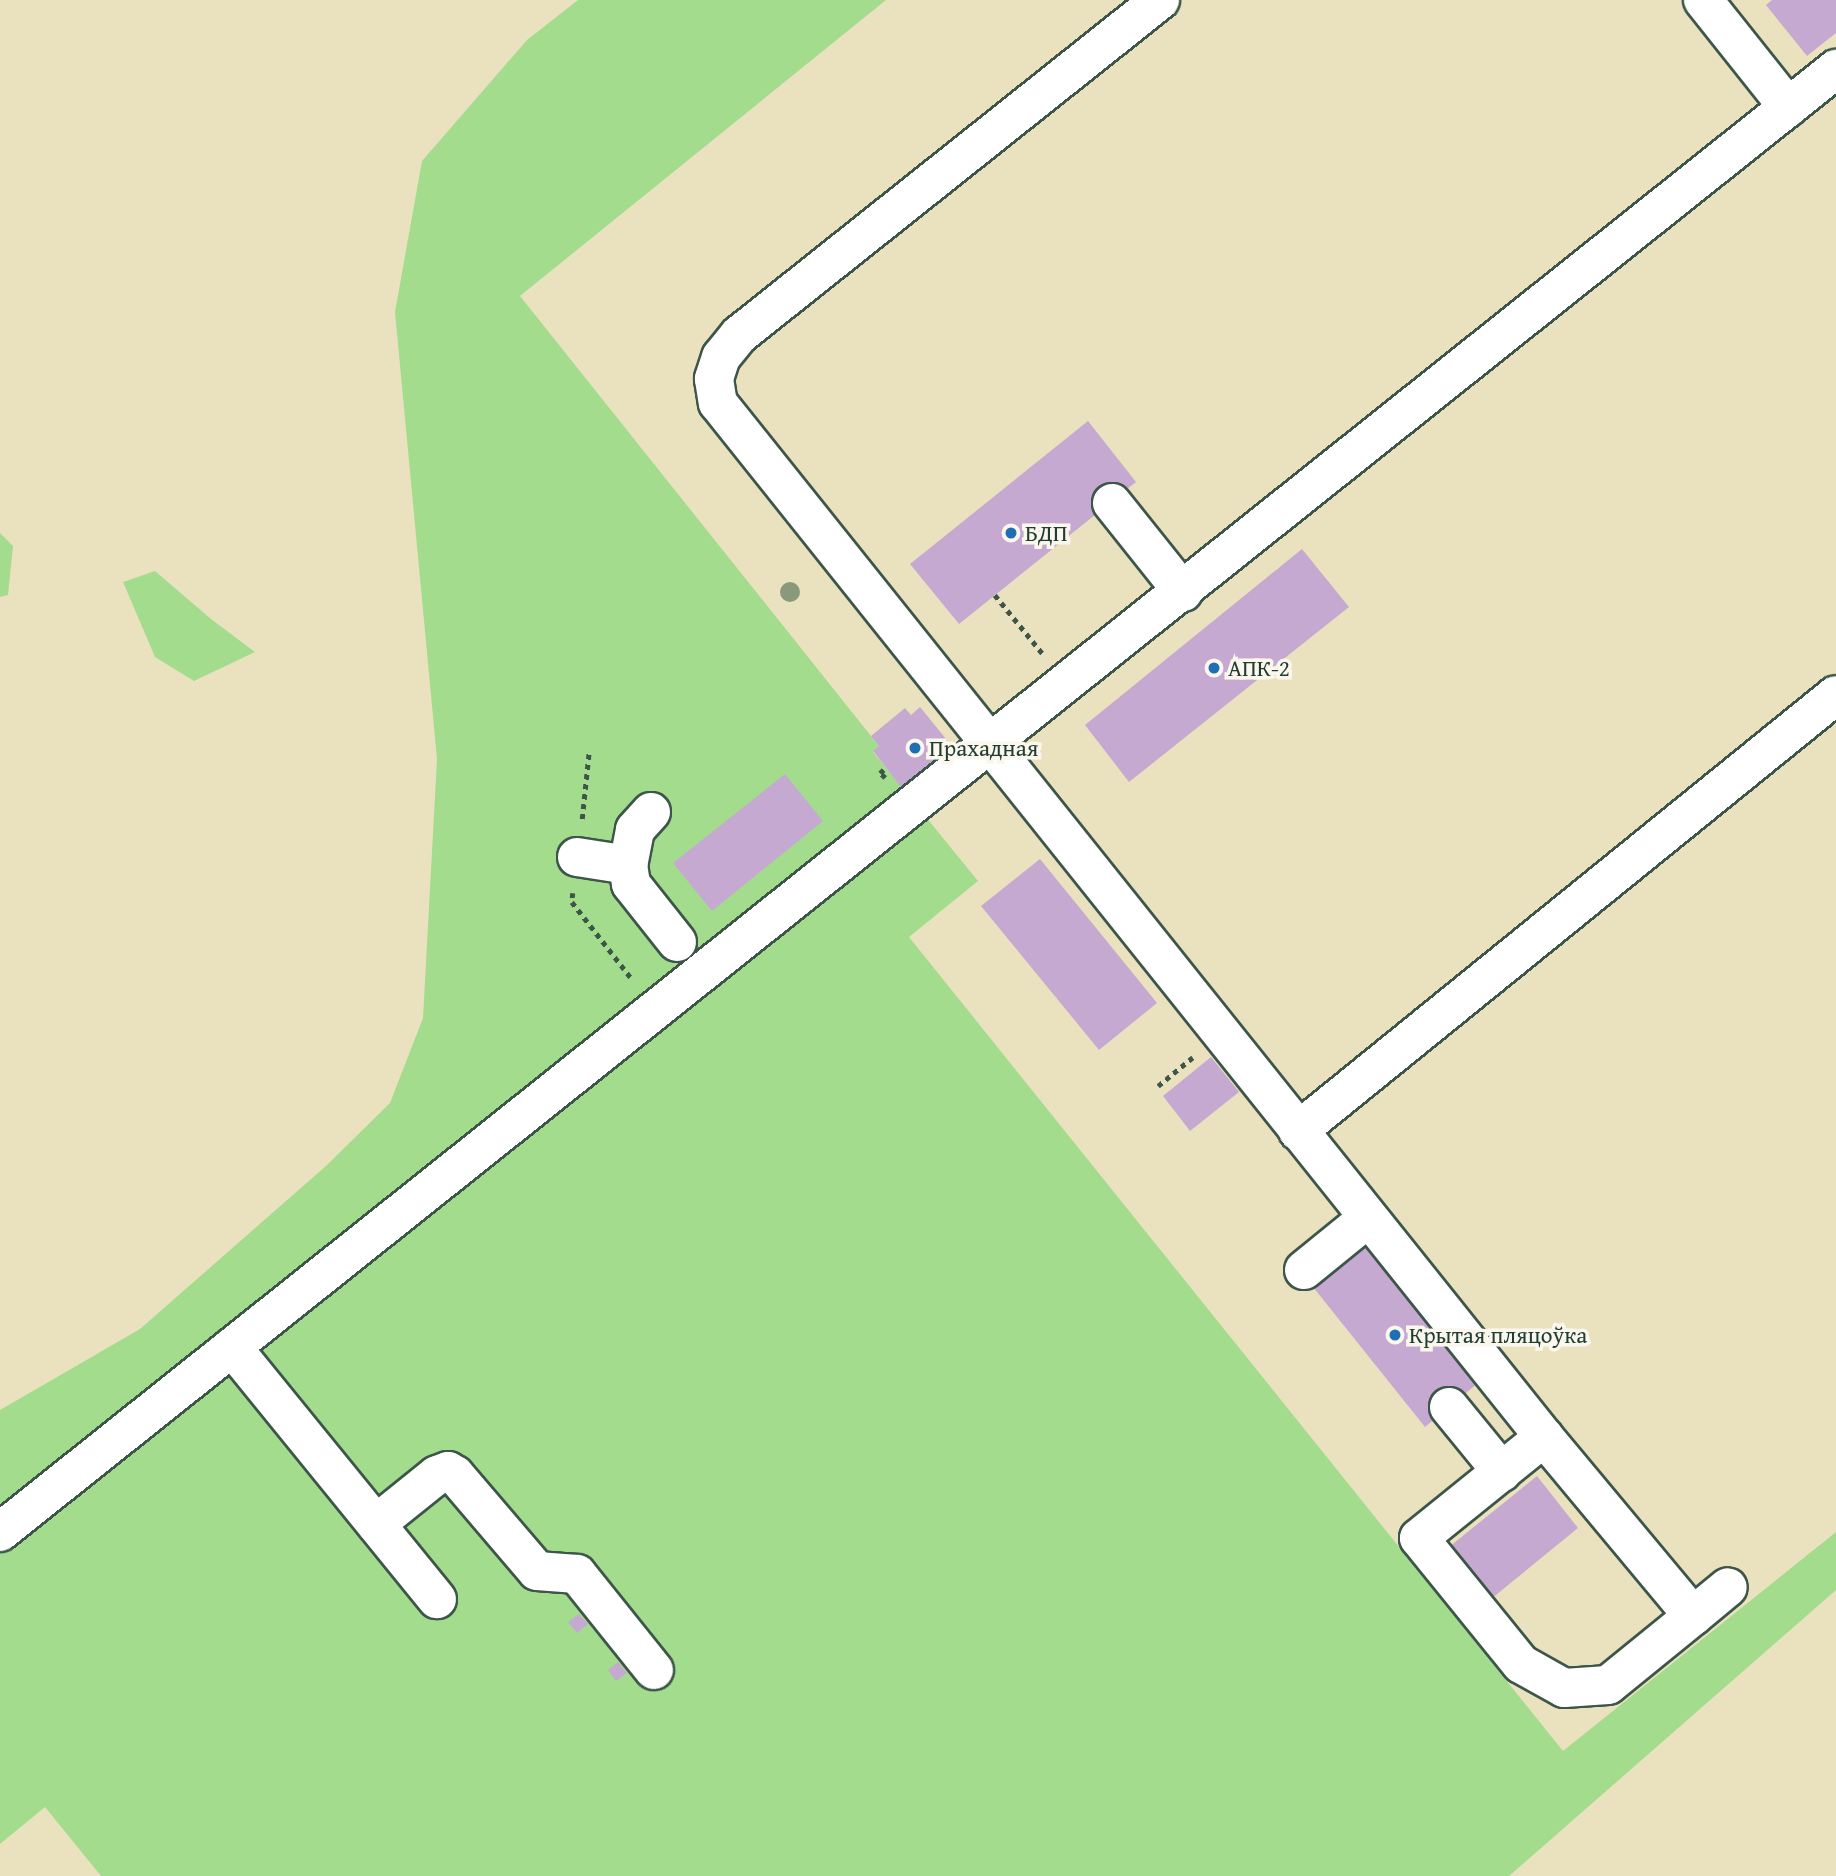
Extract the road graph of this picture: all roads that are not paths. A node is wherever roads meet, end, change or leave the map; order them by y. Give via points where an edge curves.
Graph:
1 (1160, 0) edge
2 (1703, 0) edge
3 (1836, 69) edge
4 (1788, 107) junction
5 (1112, 503) dead end
6 (1182, 592) junction
7 (1836, 695) edge
8 (990, 745) junction
9 (651, 812) dead end
10 (577, 857) dead end
11 (628, 865) junction
12 (677, 942) dead end
13 (1298, 1130) junction
14 (1368, 1218) junction
15 (1304, 1270) dead end
16 (232, 1347) junction
17 (1449, 1407) dead end
18 (1544, 1437) junction
19 (1502, 1472) junction
20 (376, 1524) junction
21 (0, 1532) edge
22 (1728, 1587) dead end
23 (437, 1600) dead end
24 (1693, 1616) junction
25 (654, 1670) dead end

1 - 8 street via 739,335 721,357 715,379 718,403 741,435 867,586
2 - 4 street
3 - 4 street
4 - 6 street
5 - 6 street
6 - 8 street
7 - 13 street
8 - 13 street
8 - 16 street
9 - 11 street via 635,830
10 - 11 street
11 - 12 street via 631,884
13 - 14 street
14 - 15 street
14 - 18 street
16 - 20 street
16 - 21 street
17 - 19 street
18 - 19 street
18 - 24 street
19 - 24 street via 1419,1538 1521,1664 1564,1688 1608,1685
20 - 23 street
20 - 25 street via 448,1471 537,1571 577,1574
22 - 24 street

